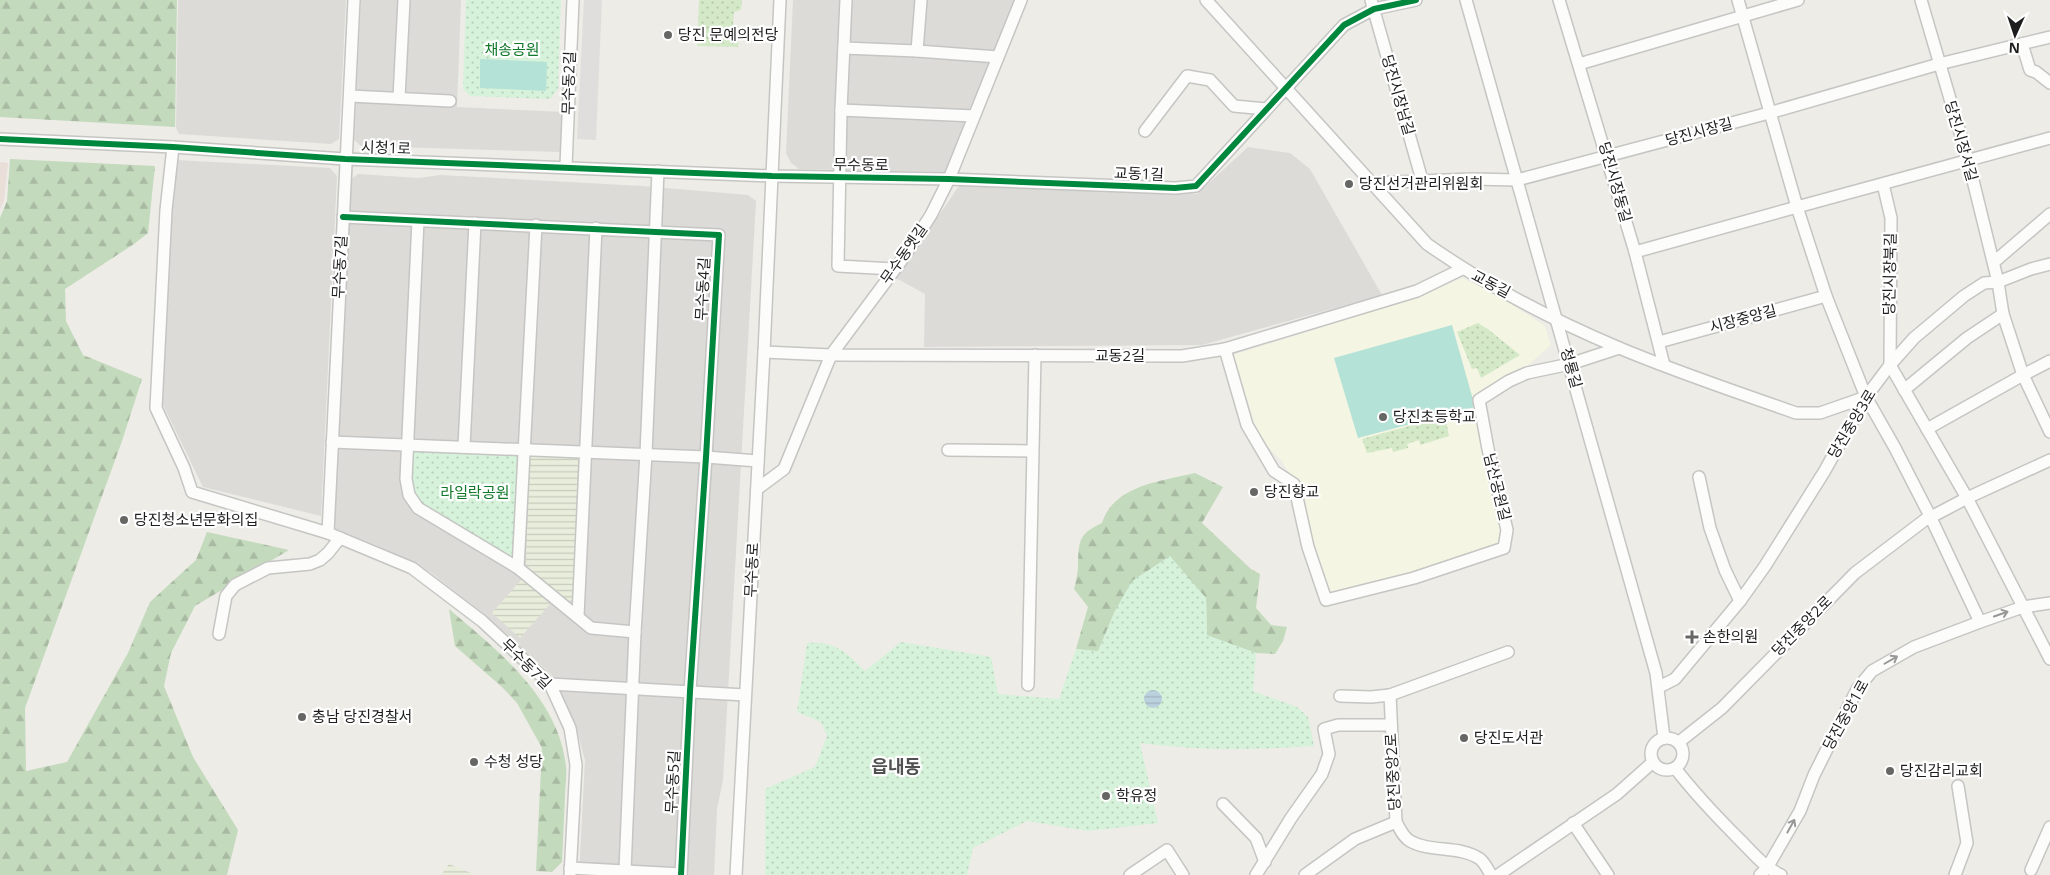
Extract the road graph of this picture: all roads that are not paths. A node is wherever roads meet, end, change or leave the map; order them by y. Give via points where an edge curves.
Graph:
1 (354, 0) edge
2 (404, 0) edge
3 (573, 0) edge
4 (780, 0) edge
5 (846, 0) edge
6 (921, 0) edge
7 (1021, 0) edge
8 (1206, 0) edge
9 (1416, 0) edge
10 (1466, 0) edge
11 (1559, 0) edge
12 (1738, 0) edge
13 (1798, 0) edge
14 (1921, 0) edge
15 (1373, 5) edge
16 (1743, 17) junction
17 (2050, 36) edge
18 (2022, 44) junction
19 (844, 48) junction
20 (917, 51) junction
21 (998, 57) junction
22 (1579, 64) junction
23 (1939, 64) junction
24 (2050, 83) edge
25 (1286, 90) junction
26 (350, 96) junction
27 (400, 98) junction
28 (450, 101) dead end
29 (1266, 108) junction
30 (841, 110) junction
31 (1769, 113) junction
32 (974, 116) junction
33 (1145, 131) dead end
34 (2050, 138) edge
35 (0, 139) edge
36 (173, 148) junction
37 (1608, 157) junction
38 (345, 159) junction
39 (1968, 160) junction
40 (566, 166) junction
41 (658, 171) junction
42 (772, 176) junction
43 (840, 177) junction
44 (949, 180) junction
45 (1422, 180) junction
46 (1517, 180) junction
47 (1369, 183) junction
48 (1883, 184) junction
49 (1797, 207) junction
50 (2050, 214) edge
51 (343, 217) junction
52 (418, 220) junction
53 (475, 223) junction
54 (536, 225) junction
55 (596, 228) junction
56 (655, 231) junction
57 (1635, 252) junction
58 (1994, 262) junction
59 (2050, 264) edge
60 (1462, 268) junction
61 (894, 269) junction
62 (1998, 282) junction
63 (1826, 296) junction
64 (2003, 314) junction
65 (1556, 318) junction
66 (1659, 342) junction
67 (1619, 348) junction
68 (1224, 349) junction
69 (764, 352) junction
70 (831, 355) junction
71 (1036, 355) junction
72 (2050, 360) edge
73 (1570, 364) junction
74 (1890, 365) junction
75 (1664, 366) junction
76 (2023, 375) junction
77 (1904, 390) junction
78 (1866, 397) junction
79 (1927, 429) junction
80 (2050, 432) edge
81 (332, 442) junction
82 (408, 445) junction
83 (464, 447) junction
84 (525, 449) junction
85 (948, 450) dead end
86 (1032, 451) junction
87 (586, 452) junction
88 (646, 454) junction
89 (706, 456) junction
90 (2050, 460) edge
91 (758, 461) junction
92 (1699, 478) dead end
93 (757, 489) junction
94 (1968, 498) junction
95 (1930, 516) junction
96 (328, 533) junction
97 (340, 538) junction
98 (518, 568) junction
99 (1740, 601) junction
100 (2050, 603) edge
101 (2023, 607) junction
102 (578, 616) junction
103 (1980, 622) junction
104 (635, 632) junction
105 (219, 634) dead end
106 (1508, 652) dead end
107 (2050, 659) edge
108 (550, 684) junction
109 (1028, 685) dead end
110 (1659, 687) junction
111 (633, 688) junction
112 (690, 690) junction
113 (745, 695) junction
114 (1390, 695) junction
115 (1340, 696) dead end
116 (1391, 725) junction
117 (1664, 738) junction
118 (1678, 742) junction
119 (1653, 762) junction
120 (1675, 768) junction
121 (1958, 786) dead end
122 (1223, 804) dead end
123 (1396, 822) junction
124 (1573, 823) junction
125 (2050, 827) edge
126 (1265, 862) junction
127 (625, 870) junction
128 (2032, 870) dead end
129 (570, 871) edge
130 (1764, 872) edge
131 (681, 874) edge
132 (736, 875) edge
133 (1130, 875) edge
134 (1184, 875) edge
135 (1256, 875) edge
136 (1305, 875) edge
137 (1491, 875) edge
138 (1498, 875) edge
139 (1608, 875) edge
140 (1780, 875) edge
141 (1954, 875) edge

1 - 26 street, 무수동7길
2 - 27 street
3 - 40 street, 무수동2길
4 - 42 street, 무수동로
5 - 19 street
6 - 20 street
7 - 21 street, 무수동옛길
8 - 25 street, 교동길
9 - 15 street
10 - 46 street, 청룡길
11 - 22 street, 당진시장동길
12 - 16 street
13 - 16 street
14 - 23 street, 당진시장서길
15 - 25 street via 1344,25
15 - 45 street, 당진시장남길
16 - 22 street
16 - 31 street
17 - 18 street, 당진시장길
18 - 23 street, 당진시장길
18 - 24 street via 2030,70
19 - 20 street
19 - 30 street
20 - 21 street
21 - 32 street, 무수동옛길
22 - 37 street, 당진시장동길
23 - 31 street, 당진시장길
23 - 39 street, 당진시장서길
25 - 29 street, 교동1길
25 - 47 street, 교동길
26 - 27 street
26 - 38 street, 무수동7길
27 - 28 street
29 - 33 street via 1234,106 1210,80 1187,76
29 - 44 street, 교동1길 via 1196,186 1175,188
30 - 32 street
30 - 43 street
31 - 37 street, 당진시장길
31 - 49 street
32 - 44 street, 무수동옛길
34 - 39 street
35 - 36 street, 시청1로
36 - 38 street, 시청1로
36 - 96 street, 무수동7길 via 166,210 156,408 192,492
37 - 46 street, 당진시장길
37 - 57 street, 당진시장동길
38 - 40 street, 시청1로
38 - 51 street, 무수동7길
39 - 48 street
39 - 58 street, 당진시장서길
40 - 41 street, 시청1로
41 - 42 street, 시청1로
41 - 56 street
42 - 43 street, 무수동로
42 - 69 street, 무수동로
43 - 44 street, 무수동로
43 - 61 street, 무수동로 via 838,266
44 - 61 street, 무수동옛길 via 931,215
45 - 46 street, 당진시장길
45 - 47 street, 당진시장길
46 - 65 street, 청룡길
47 - 60 street, 교동길 via 1427,244
48 - 49 street
48 - 74 street, 당진시장북길 via 1891,218
49 - 57 street
49 - 63 street
50 - 58 street
51 - 52 street, 무수동4길
51 - 81 street, 무수동7길
52 - 53 street, 무수동4길
52 - 82 street
53 - 54 street, 무수동4길
53 - 83 street
54 - 55 street, 무수동4길
54 - 84 street
55 - 56 street, 무수동4길
55 - 87 street
56 - 88 street
56 - 89 street, 무수동4길 via 718,235
57 - 66 street, 당진시장동길
58 - 62 street, 당진시장서길
59 - 62 street, 당진중앙3로
60 - 65 street, 교동길
60 - 68 street, 교동2길 via 1417,291
61 - 70 street, 무수동옛길
62 - 64 street
62 - 74 street, 당진중앙3로 via 1984,283 1964,296 1914,338
63 - 66 street, 시장중앙길
63 - 78 street
64 - 76 street
64 - 77 street via 1967,338
65 - 67 street, 교동길
65 - 73 street, 청룡길
66 - 75 street, 당진시장동길
67 - 73 street
67 - 75 street, 교동길
68 - 71 street, 교동2길 via 1182,356
68 - 73 street, 남산공원길 via 1246,425 1274,471 1294,484 1308,547 1326,600 1414,578 1504,548 1507,530 1479,400 1527,373
69 - 70 street, 교동2길
69 - 91 street, 무수동로
70 - 71 street, 교동2길
70 - 93 street, 무수동옛길 via 784,469
71 - 86 street
72 - 76 street
73 - 110 street, 청룡길
74 - 77 street
74 - 78 street, 당진중앙3로
75 - 78 street, 교동길 via 1796,413 1820,413
76 - 79 street
76 - 80 street
77 - 79 street
78 - 95 street
78 - 99 street, 당진중앙3로 via 1766,566
79 - 94 street
81 - 82 street
81 - 96 street, 무수동7길
82 - 83 street
82 - 98 street via 407,488 418,508
83 - 84 street
84 - 87 street
84 - 98 street
85 - 86 street
86 - 109 street
87 - 88 street
87 - 102 street
88 - 89 street
88 - 104 street
89 - 91 street
89 - 112 street, 무수동4길
90 - 94 street, 당진중앙2로
91 - 93 street, 무수동로
92 - 99 street via 1710,528
93 - 113 street, 무수동로
94 - 95 street, 당진중앙2로
94 - 101 street
95 - 103 street
95 - 118 street, 당진중앙2로 via 1855,573 1722,708
96 - 97 street, 무수동7길
97 - 105 street via 320,560 268,568 235,586 226,596
97 - 108 street, 무수동7길 via 412,568 482,621
98 - 102 street
99 - 110 street, 당진중앙3로 via 1675,680
100 - 101 street, 당진중앙1로
103 -> 101 street, 당진중앙1로
101 - 107 street
102 - 104 street via 591,628
130 -> 103 street, 당진중앙1로 via 1800,811 1848,706 1872,671 1914,647
104 - 111 street
106 - 114 street
108 - 111 street
108 - 129 street, 무수동7길 via 570,728 576,765
110 - 117 street, 청룡길
111 - 112 street
111 - 127 street
112 - 113 street
112 - 131 street, 무수동5길
113 - 132 street, 무수동로
114 - 115 street via 1371,698
114 - 116 street, 당진중앙2로
116 - 123 street, 당진중앙2로
116 - 126 street, 당진중앙2로 via 1338,725 1324,729 1328,754 1322,774
117 - 118 street
117 - 119 street via 1652,747
118 - 120 street via 1684,756
119 - 120 street via 1660,769
119 - 124 street via 1616,794
120 - 130 street
121 - 141 street via 1967,843
122 - 126 street via 1256,838
123 - 136 street via 1356,839
123 - 137 street, 당진중앙2로 via 1410,841 1472,855 1482,860
124 - 138 street
124 - 139 street
125 - 128 street
126 - 135 street
127 - 129 street
127 - 131 street
130 - 140 street
133 - 134 street via 1167,850

